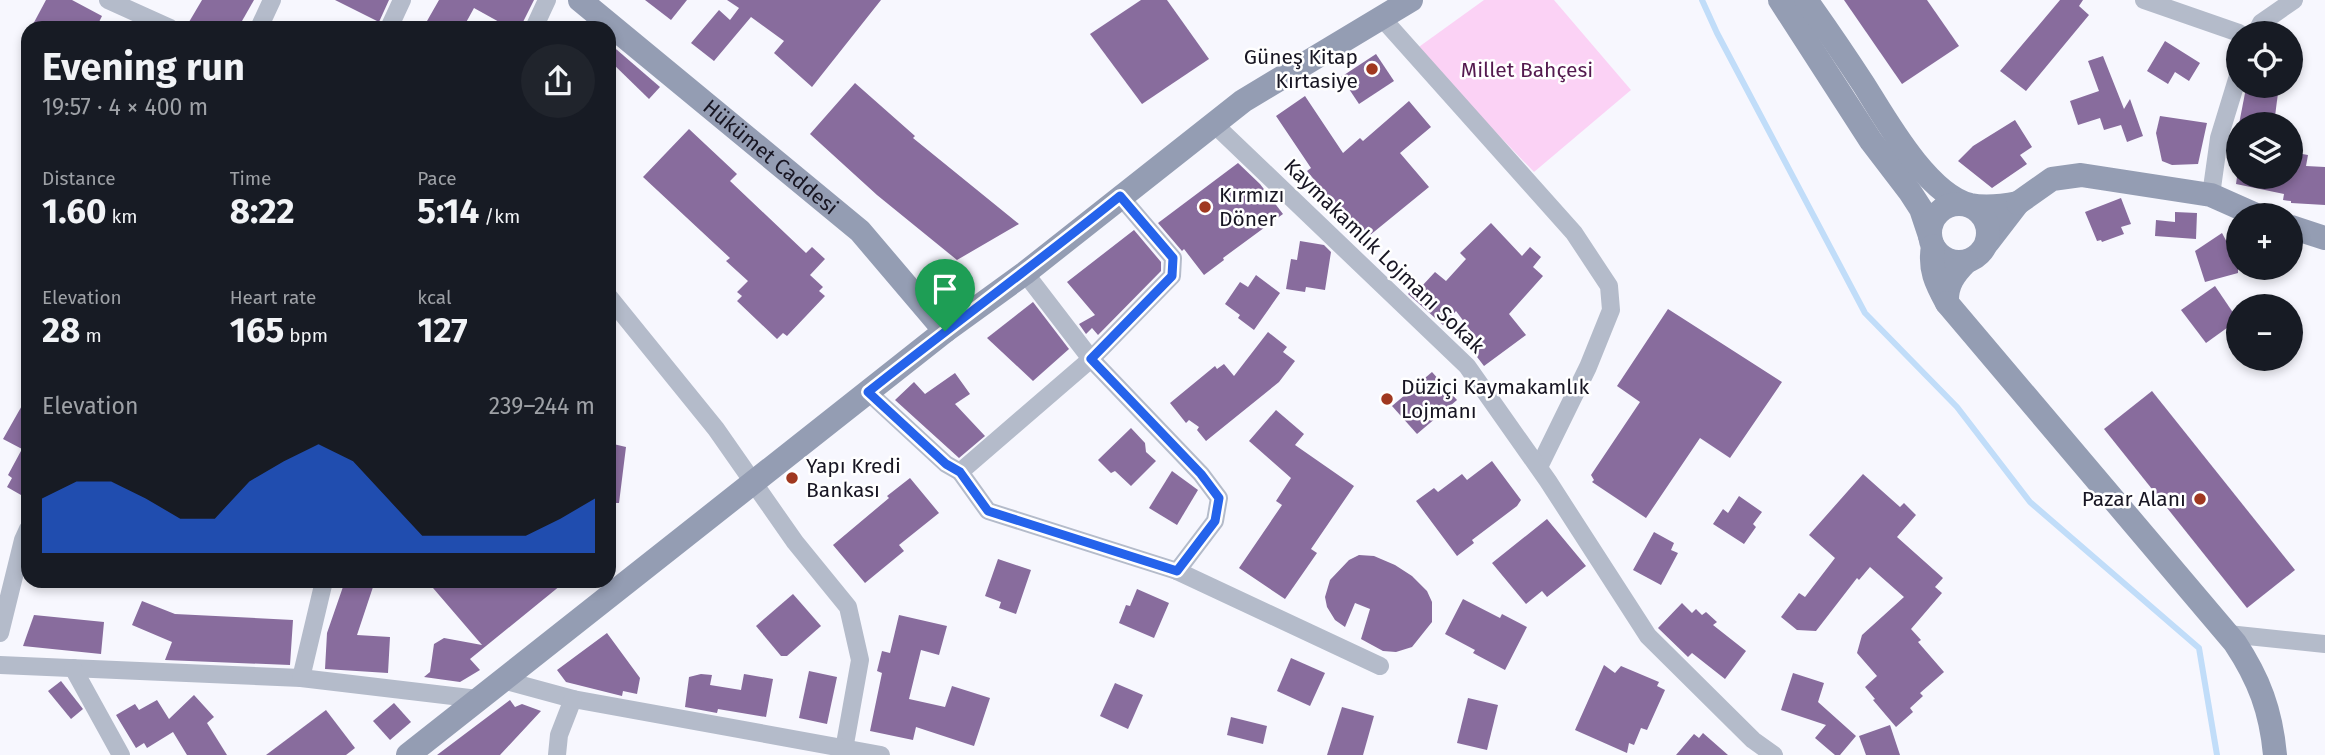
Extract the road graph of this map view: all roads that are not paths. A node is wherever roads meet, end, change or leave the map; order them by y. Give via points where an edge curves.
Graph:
1 (108, 0) edge
2 (272, 0) edge
3 (402, 0) edge
4 (547, 0) edge
5 (580, 0) edge
6 (1411, 0) edge
7 (1780, 0) edge
8 (1807, 0) edge
9 (2144, 0) edge
10 (2294, 0) edge
11 (1382, 18) junction
12 (154, 21) edge
13 (262, 21) edge
14 (392, 21) edge
15 (537, 21) edge
16 (605, 21) edge
17 (2264, 21) edge
18 (2226, 28) edge
19 (616, 30) edge
20 (2231, 98) edge
21 (1214, 124) junction
22 (2211, 195) junction
23 (1120, 196) junction
24 (2018, 203) junction
25 (2229, 203) edge
26 (1969, 205) junction
27 (2303, 231) edge
28 (2325, 238) edge
29 (1931, 241) junction
30 (1988, 242) junction
31 (1966, 262) junction
32 (1025, 273) junction
33 (1947, 303) junction
34 (616, 306) edge
35 (945, 331) junction
36 (1091, 359) junction
37 (868, 392) junction
38 (1539, 467) junction
39 (960, 472) junction
40 (754, 482) junction
41 (21, 548) edge
42 (1177, 571) junction
43 (322, 588) edge
44 (0, 633) edge
45 (2228, 634) junction
46 (2325, 644) edge
47 (0, 665) edge
48 (1380, 666) dead end
49 (73, 668) junction
50 (301, 678) junction
51 (503, 680) junction
52 (478, 699) junction
53 (573, 699) junction
54 (843, 751) edge
55 (1770, 754) edge
56 (121, 755) edge
57 (408, 755) edge
58 (557, 755) edge
59 (881, 755) edge
60 (2275, 755) edge

1 - 12 street
2 - 13 street
3 - 14 street
4 - 15 street
5 - 16 street, Hükümet Caddesi
6 - 11 street
7 - 29 street via 1921,209
8 - 26 street via 1900,143 1930,178
9 - 18 street
10 - 17 street
11 - 21 street via 1243,101
11 - 38 street via 1574,233 1609,285 1611,310
19 - 35 street, Hükümet Caddesi via 860,231
20 - 22 street via 2219,138
21 - 23 street
21 - 38 street, Kaymakamlık Lojmanı Sokak via 1467,366
22 - 24 street via 2081,175 2052,179
22 - 25 street
23 - 32 street
23 - 36 street via 1173,258 1172,276
24 - 26 street
24 - 30 street
26 - 29 street via 1949,205 1941,210 1930,226
26 - 30 street via 1983,215
27 - 28 street
29 - 31 street via 1938,254
29 - 33 street via 1932,273
30 - 31 street via 1976,258
31 - 33 street via 1950,283
32 - 35 street
32 - 36 street
33 - 45 street
34 - 40 street
35 - 37 street
36 - 39 street
36 - 42 street via 1219,498 1215,521
37 - 39 street
37 - 40 street
38 - 55 street, Kaymakamlık Lojmanı Sokak via 1648,636
39 - 42 street via 988,511
40 - 51 street
40 - 54 street via 848,607 860,660
41 - 44 street
42 - 48 street
43 - 50 street
45 - 46 street
45 - 60 street via 2253,670 2272,720
47 - 49 street
49 - 50 street
49 - 56 street
50 - 52 street
51 - 52 street
51 - 53 street
52 - 57 street
53 - 54 street
53 - 58 street via 559,735
54 - 59 street

